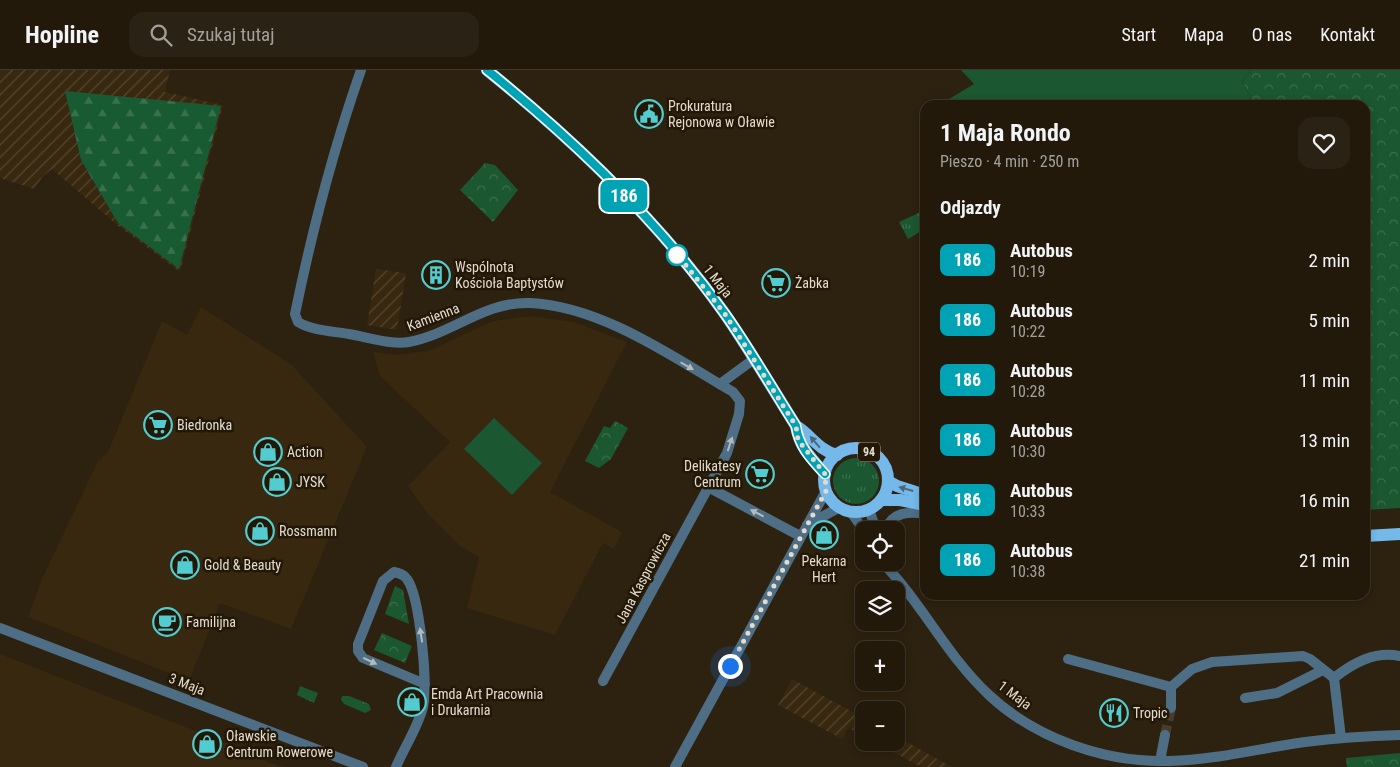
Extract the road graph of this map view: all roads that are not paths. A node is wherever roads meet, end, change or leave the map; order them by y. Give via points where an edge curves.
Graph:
1 (362, 70) edge
2 (487, 70) edge
3 (754, 359) junction
4 (720, 384) junction
5 (796, 426) junction
6 (837, 455) junction
7 (825, 474) junction
8 (888, 481) junction
9 (708, 487) junction
10 (826, 491) junction
11 (920, 493) edge
12 (882, 500) junction
13 (920, 504) edge
14 (846, 509) junction
15 (869, 509) junction
16 (920, 514) edge
17 (856, 521) edge
18 (873, 521) edge
19 (891, 521) edge
20 (807, 526) junction
21 (1400, 534) edge
22 (800, 536) junction
23 (1370, 536) edge
24 (891, 571) edge
25 (900, 581) edge
26 (905, 588) edge
27 (0, 628) edge
28 (1400, 656) edge
29 (1068, 660) dead end
30 (1323, 670) junction
31 (1334, 678) junction
32 (603, 681) dead end
33 (425, 684) junction
34 (1171, 687) junction
35 (1245, 698) dead end
36 (1171, 708) tunnel mouth
37 (1165, 735) tunnel mouth
38 (1400, 735) edge
39 (1341, 738) junction
40 (1160, 761) junction
41 (1171, 764) edge
42 (363, 767) edge
43 (396, 767) edge
44 (675, 767) edge

1 -> 4 street, Kamienna via 314,223 295,314 298,322 322,330 402,343 427,337 494,307 531,303 596,318 656,347
2 - 3 main road, 1 Maja via 572,142 626,198 699,281
3 - 4 street
3 - 5 main road, 1 Maja
9 -> 4 street, Jana Kasprowicza via 727,453 740,408 740,401 733,392
6 -> 5 main road, 1 Maja via 818,447 808,433
5 - 7 main road, 1 Maja via 798,440
6 - 7 main road
6 - 8 main road, 94 via 855,449 874,454 886,470
7 - 10 main road
11 -> 8 main road
8 - 12 main road
22 -> 9 street
9 - 32 street, Jana Kasprowicza
10 - 14 main road
10 - 20 street
12 - 13 main road
12 - 15 main road
14 - 15 main road via 861,512
14 - 17 street
14 - 20 street
15 - 18 street
16 - 19 street via 903,513
20 - 22 street
21 - 23 main road
22 - 44 street
24 - 25 street, 1 Maja
26 - 40 street, 1 Maja via 958,663 1004,709 1065,742 1123,758
27 - 42 street, 3 Maja
28 - 31 street via 1380,655 1353,663
29 - 34 street
30 - 31 street
30 - 34 street via 1303,656 1212,662 1192,669
30 - 35 street via 1278,692
31 - 39 street
33 -> 33 street via 422,639 409,583 403,575 394,572 383,581 358,651 365,659
33 - 43 street via 422,708
34 - 36 street
37 - 40 street
38 - 39 street, 1 Maja
39 - 41 street, 1 Maja
40 - 41 street, 1 Maja

